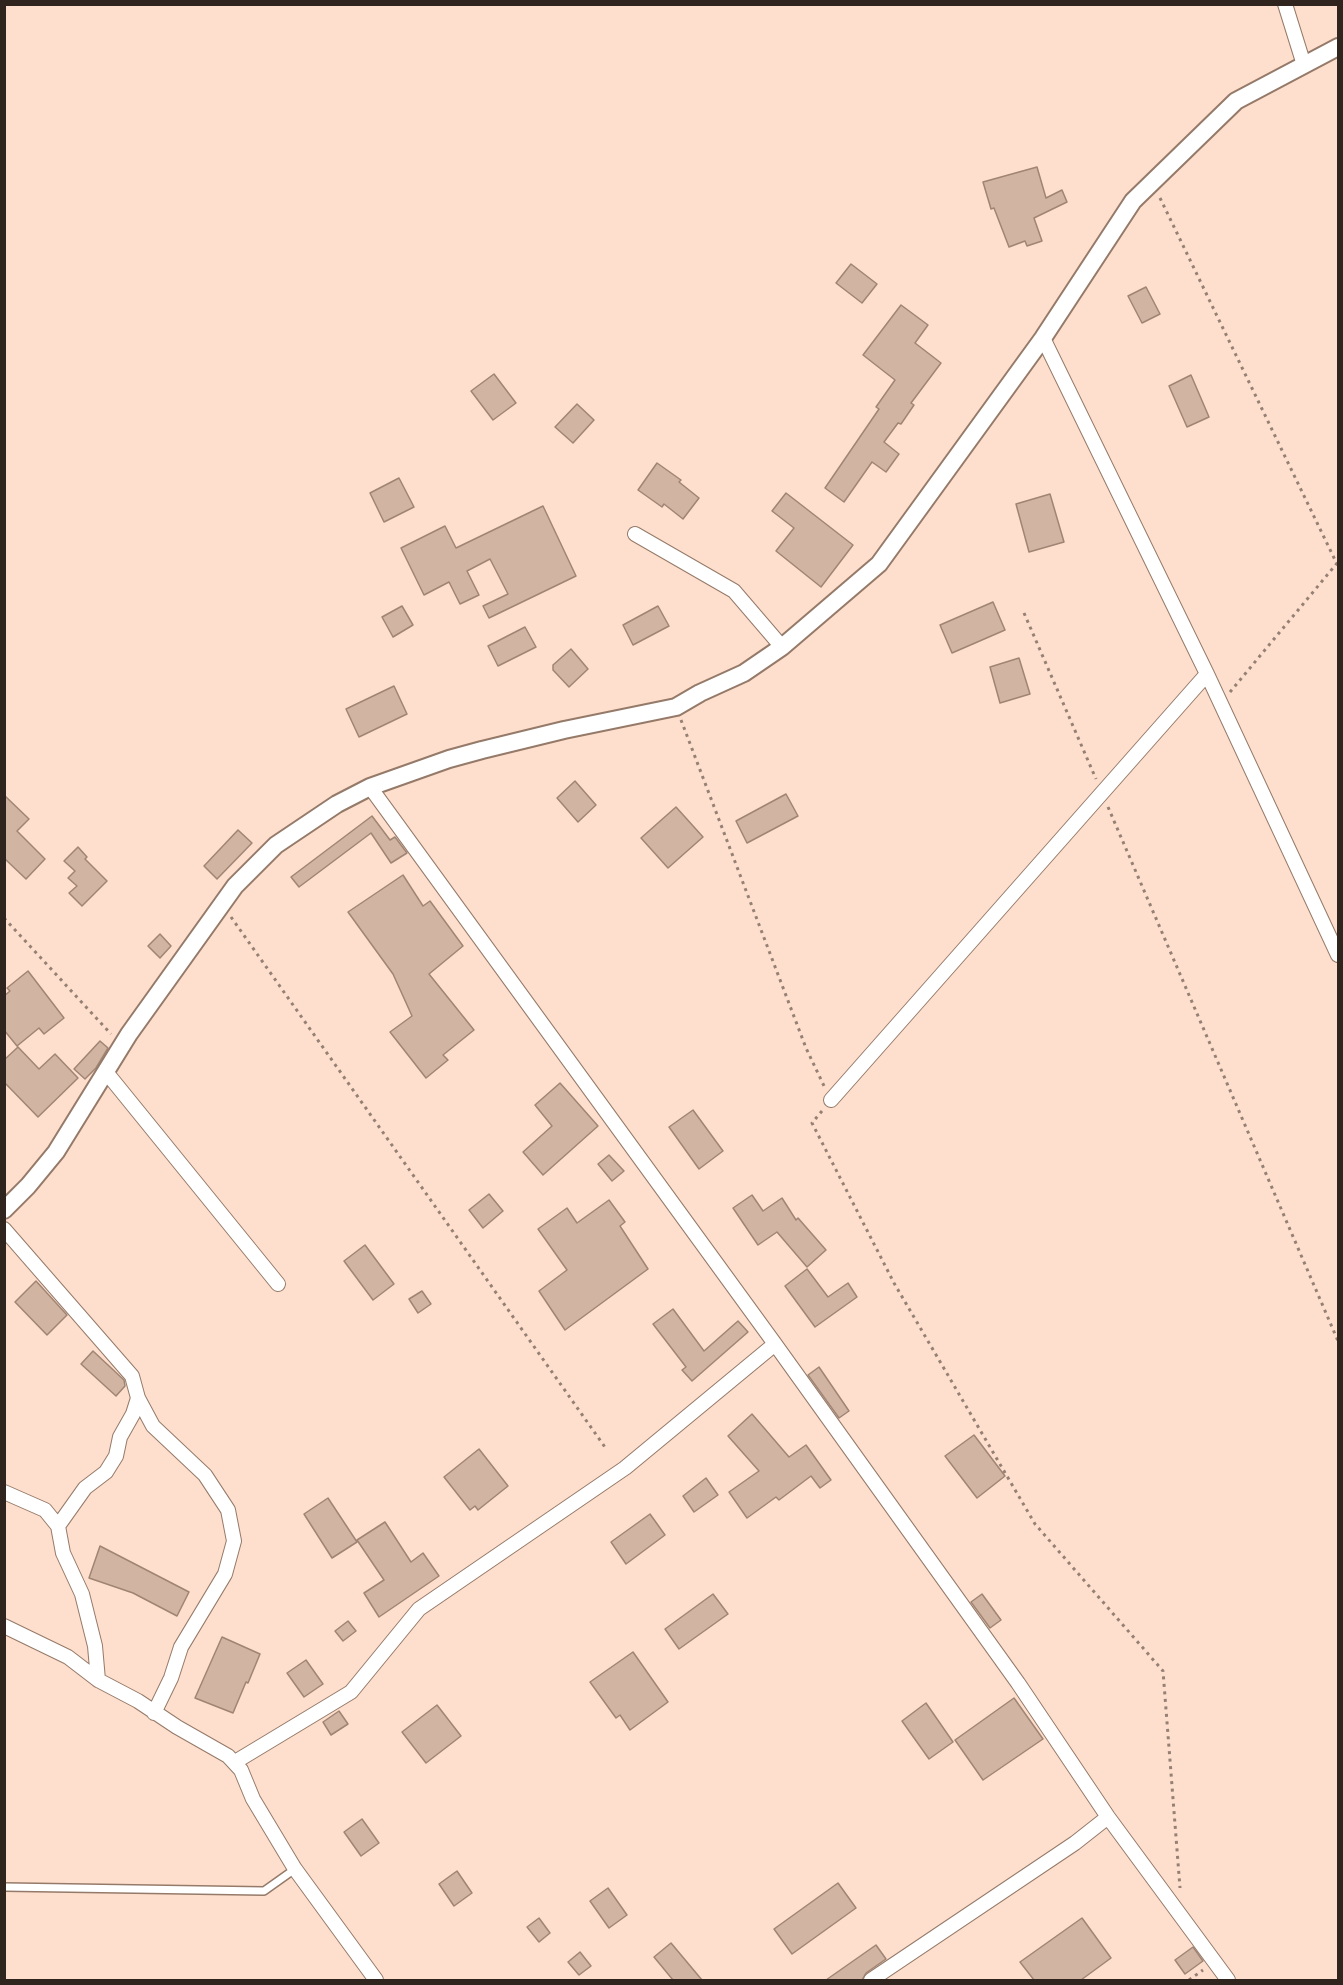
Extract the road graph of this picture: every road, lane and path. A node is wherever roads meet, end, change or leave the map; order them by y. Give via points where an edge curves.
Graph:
1 (1285, 4) edge
2 (1338, 47) edge
3 (1304, 65) junction
4 (1152, 182) junction
5 (1043, 338) junction
6 (635, 534) dead end
7 (1338, 563) edge
8 (1024, 613) dead end
9 (782, 647) junction
10 (1207, 674) junction
11 (1220, 702) junction
12 (676, 707) junction
13 (370, 787) junction
14 (1102, 793) junction
15 (221, 904) junction
16 (4, 918) edge
17 (1338, 955) edge
18 (122, 1045) junction
19 (106, 1072) junction
20 (831, 1100) junction
21 (4, 1210) edge
22 (4, 1229) edge
23 (278, 1284) dead end
24 (1338, 1341) edge
25 (775, 1344) junction
26 (138, 1398) junction
27 (607, 1450) dead end
28 (4, 1492) edge
29 (58, 1526) junction
30 (4, 1626) edge
31 (98, 1680) junction
32 (154, 1713) junction
33 (235, 1762) junction
34 (1108, 1817) junction
35 (295, 1869) junction
36 (4, 1887) edge
37 (1182, 1918) junction
38 (376, 1980) edge
39 (871, 1980) edge
40 (1228, 1980) edge

1 - 3 street
2 - 3 street
3 - 4 street via 1236,101
4 - 5 street via 1133,201
4 - 7 path
5 - 9 street via 879,564
5 - 10 street
6 - 9 street via 734,591
7 - 11 path
8 - 14 path
9 - 12 street via 744,673
10 - 11 street
10 - 14 street
11 - 17 street
12 - 13 street via 482,750
12 - 20 path via 806,1048
13 - 15 street via 327,810 276,845
13 - 25 street
14 - 20 street
14 - 24 path
15 - 18 street
15 - 27 path
16 - 18 path
18 - 19 street
19 - 21 street via 56,1152
19 - 23 street
20 - 37 path via 812,1123 894,1283 1035,1524 1163,1671
22 - 26 street via 132,1376
25 - 33 street via 625,1468 419,1609 351,1692
25 - 34 street via 1018,1683
26 - 29 street via 106,1472 85,1488
26 - 32 street via 153,1426 205,1475 228,1510 234,1540 225,1574 181,1647
28 - 29 street via 45,1510
29 - 31 street via 63,1553 82,1594 95,1646
30 - 31 street via 68,1657
31 - 32 street
32 - 33 street
33 - 35 street
34 - 37 street
34 - 39 street
35 - 36 lane via 264,1892
35 - 38 street
37 - 40 street

